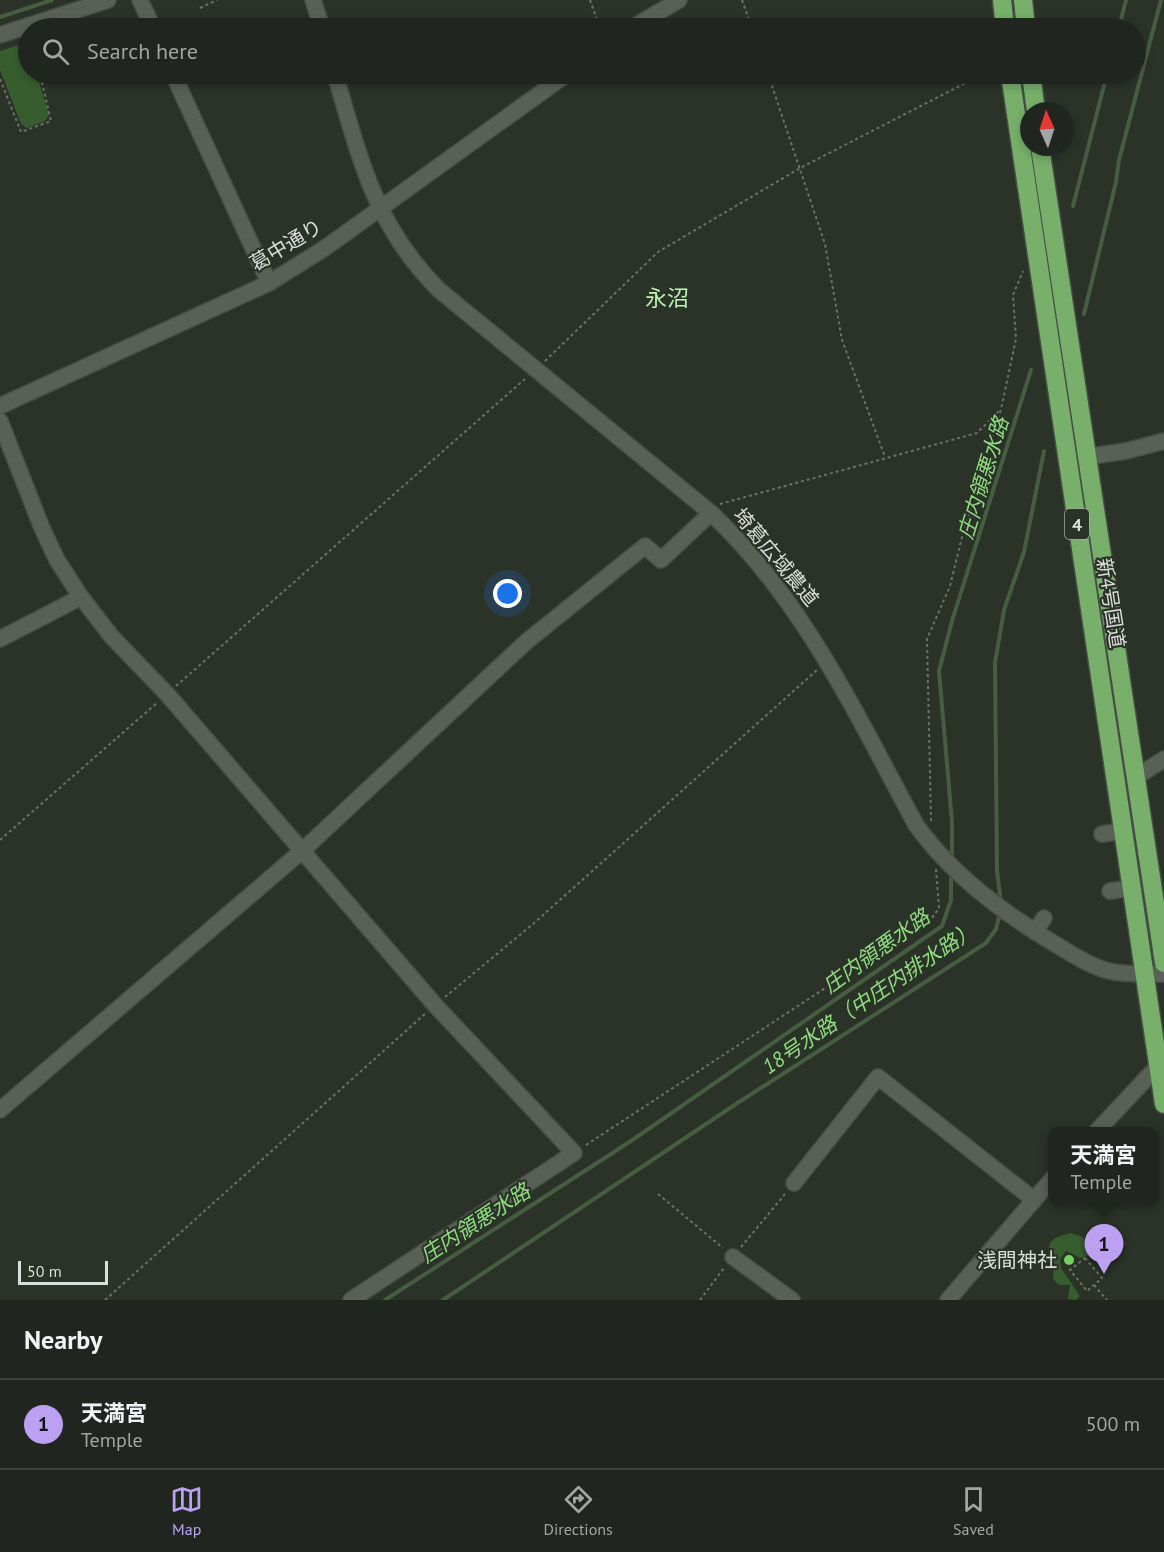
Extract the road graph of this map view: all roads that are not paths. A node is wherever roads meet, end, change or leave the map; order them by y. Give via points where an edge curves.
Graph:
1 (108, 0) edge
2 (140, 0) edge
3 (313, 0) edge
4 (679, 0) edge
5 (1002, 0) edge
6 (1023, 0) edge
7 (52, 18) edge
8 (148, 18) edge
9 (319, 18) edge
10 (649, 18) edge
11 (1004, 18) edge
12 (1025, 18) edge
13 (18, 29) edge
14 (0, 35) edge
15 (178, 84) edge
16 (338, 84) edge
17 (553, 84) edge
18 (1011, 84) edge
19 (1032, 84) edge
20 (1035, 102) edge
21 (1041, 156) edge
22 (380, 210) junction
23 (268, 283) junction
24 (0, 406) edge
25 (0, 421) edge
26 (1164, 441) edge
27 (1086, 457) junction
28 (711, 513) junction
29 (81, 597) junction
30 (0, 639) edge
31 (1164, 759) edge
32 (1136, 777) junction
33 (1123, 831) junction
34 (1102, 834) dead end
35 (303, 850) junction
36 (1132, 888) junction
37 (1110, 891) dead end
38 (1044, 918) dead end
39 (1035, 932) junction
40 (1164, 963) edge
41 (1144, 974) junction
42 (1164, 974) edge
43 (1158, 1066) junction
44 (1164, 1104) edge
45 (0, 1110) edge
46 (1100, 1127) edge
47 (794, 1183) road end
48 (1048, 1183) edge
49 (1033, 1199) junction
50 (733, 1257) road end
51 (351, 1300) edge
52 (792, 1300) edge
53 (948, 1300) edge

1 - 7 street
2 - 8 street
3 - 9 street
4 - 10 street
5 - 11 highway
6 - 12 highway
13 - 14 street
15 - 23 street
16 - 22 street, 埼葛広域農道
17 - 22 street, 葛中通り
18 - 33 highway, 新4号国道 / 4
19 - 20 highway
21 - 27 highway, 新4号国道 / 4
22 - 23 street, 葛中通り
22 - 28 street, 埼葛広域農道 via 422,273
23 - 24 street, 葛中通り
25 - 29 street via 47,539
26 - 27 street
27 - 32 highway, 新4号国道 / 4
28 - 35 street via 661,560 645,546 526,642
28 - 39 street, 埼葛広域農道 via 740,540 791,602 923,836 984,895
29 - 30 street
29 - 35 street via 112,637
31 - 32 street
32 - 40 highway, 新4号国道 / 4
33 - 34 street
33 - 36 highway, 新4号国道 / 4
35 - 45 street
35 - 51 street via 435,1005 574,1153
36 - 37 street
36 - 41 highway, 新4号国道 / 4
38 - 39 street
39 - 41 street, 埼葛広域農道 via 1088,963
41 - 42 street, 埼葛広域農道
41 - 43 highway, 新4号国道 / 4
43 - 44 highway, 新4号国道 / 4
43 - 46 street
47 - 49 street via 878,1077
48 - 49 street
49 - 53 street
50 - 52 street

